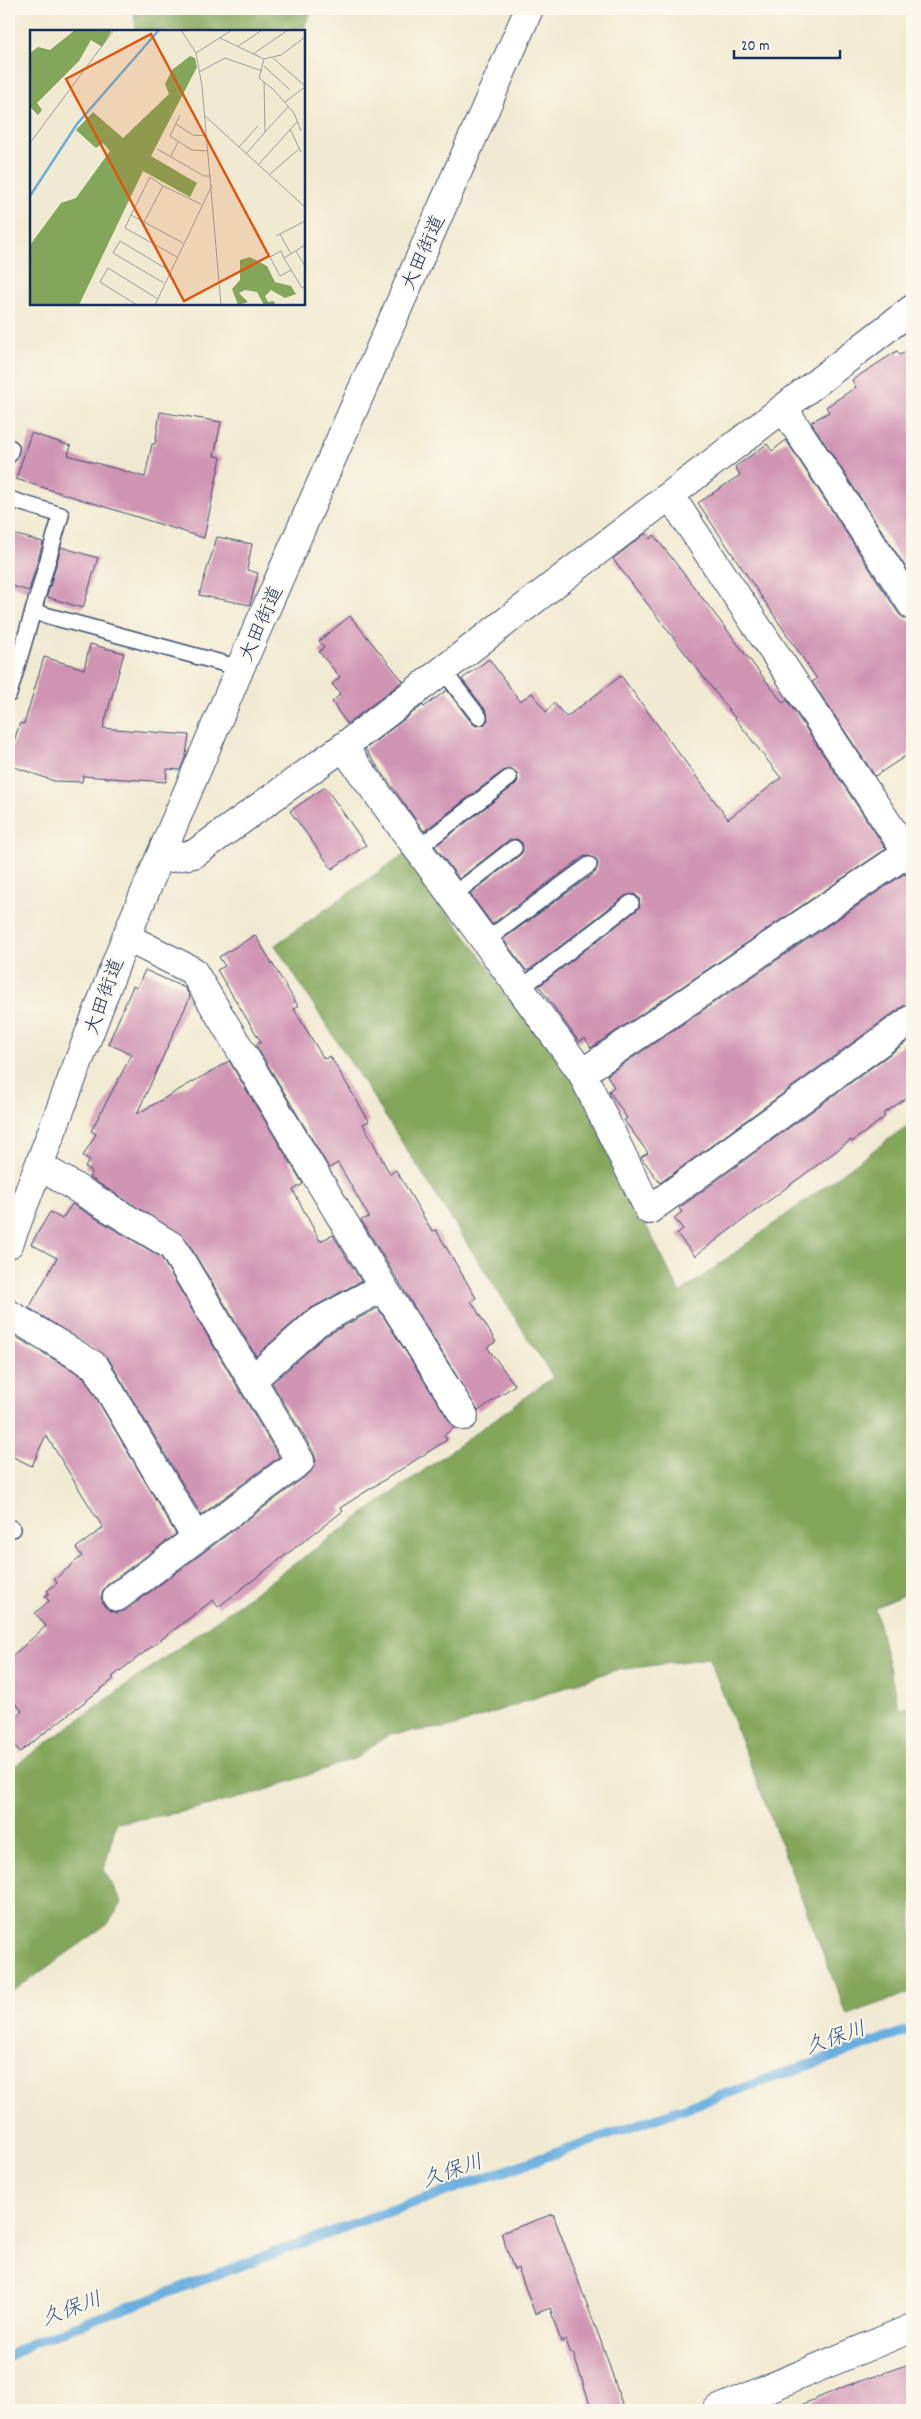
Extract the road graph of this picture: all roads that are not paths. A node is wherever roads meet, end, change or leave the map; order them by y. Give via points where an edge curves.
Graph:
1 (529, 9) edge
2 (910, 315) edge
3 (784, 409) junction
4 (671, 497) junction
5 (9, 499) edge
6 (912, 605) edge
7 (34, 612) junction
8 (240, 668) junction
9 (442, 670) junction
10 (9, 694) edge
11 (479, 717) dead end
12 (343, 747) junction
13 (509, 778) dead end
14 (418, 848) junction
15 (514, 848) dead end
16 (910, 856) edge
17 (159, 860) junction
18 (589, 865) dead end
19 (452, 896) junction
20 (631, 903) dead end
21 (126, 936) junction
22 (485, 942) junction
23 (520, 989) junction
24 (912, 1019) edge
25 (582, 1072) junction
26 (40, 1166) junction
27 (9, 1244) edge
28 (383, 1287) junction
29 (9, 1314) edge
30 (252, 1380) junction
31 (464, 1416) dead end
32 (196, 1538) junction
33 (117, 1597) dead end
34 (912, 2328) edge
35 (717, 2410) edge

1 - 8 street, 大田街道
2 - 3 street
3 - 4 street
3 - 6 street
4 - 9 street
4 - 16 street
5 - 7 lane via 61,515
7 - 8 lane
7 - 10 lane
8 - 17 street, 大田街道
9 - 11 lane
9 - 12 street
12 - 14 street
12 - 17 street via 194,854
13 - 14 lane
14 - 19 street
15 - 19 lane
16 - 25 street
17 - 21 street, 大田街道
18 - 22 lane
19 - 22 street
20 - 23 lane
21 - 26 street, 大田街道
21 - 28 street via 192,971
22 - 23 street
23 - 25 street
24 - 25 street via 649,1210
26 - 27 street, 大田街道
26 - 30 street via 172,1246
28 - 30 street via 316,1323
28 - 31 street
29 - 32 street via 95,1366
30 - 32 street via 300,1461
32 - 33 street
34 - 35 street

